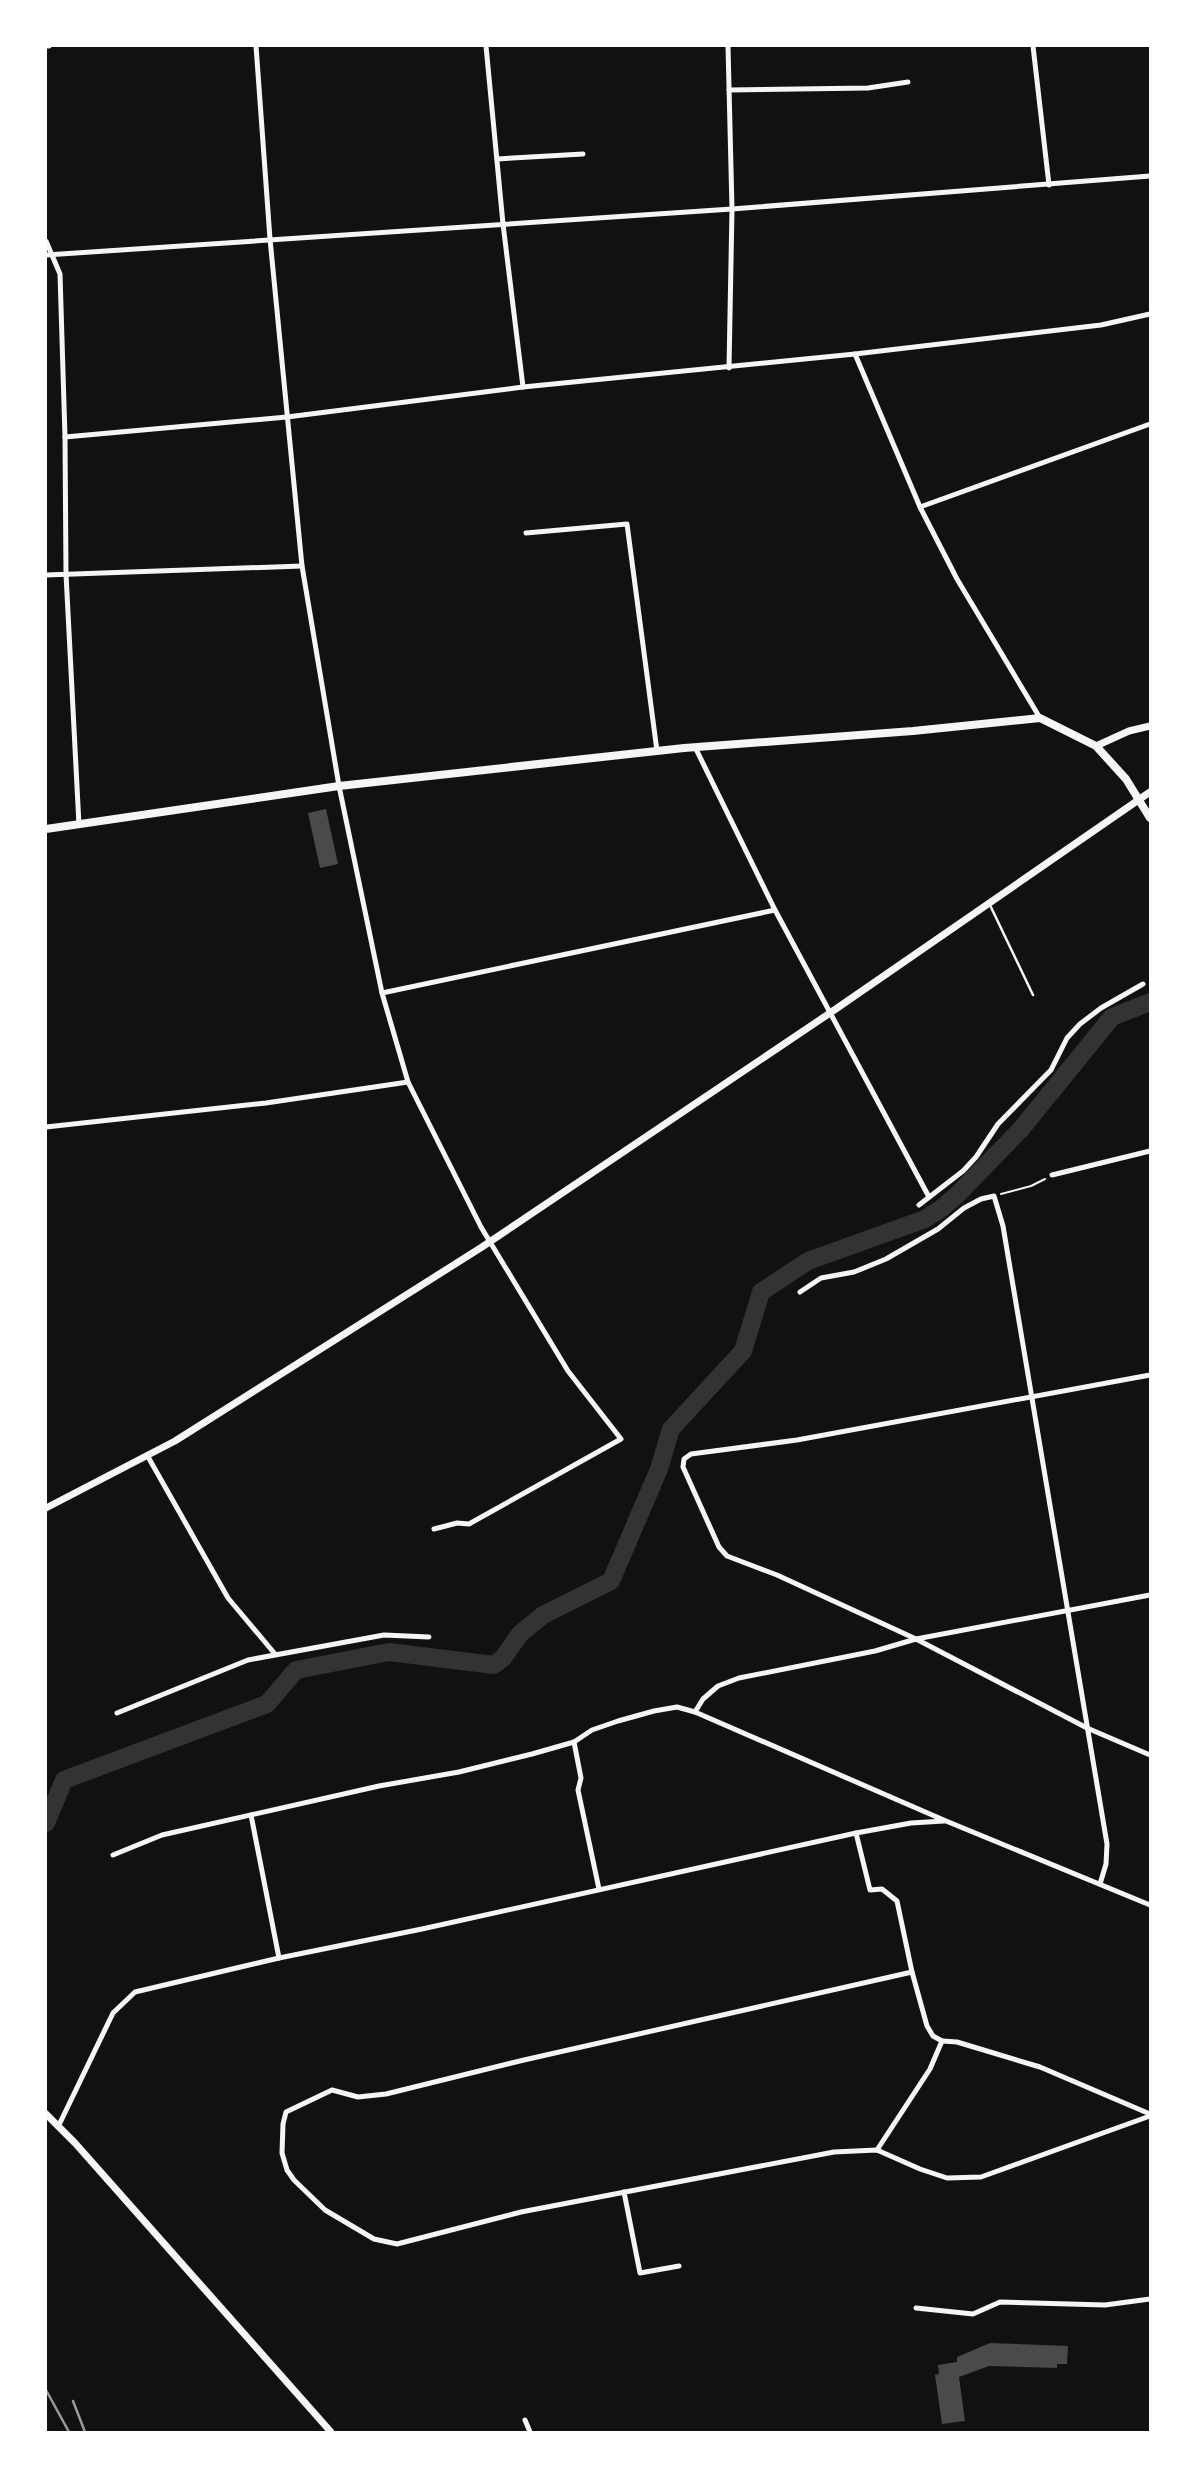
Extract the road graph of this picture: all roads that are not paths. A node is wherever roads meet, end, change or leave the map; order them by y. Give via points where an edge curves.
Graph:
1 (256, 46) edge
2 (486, 46) edge
3 (728, 46) edge
4 (1033, 46) edge
5 (908, 82) dead end
6 (729, 90) junction
7 (583, 154) dead end
8 (496, 159) junction
9 (1150, 176) edge
10 (1049, 185) junction
11 (732, 209) junction
12 (503, 224) junction
13 (270, 239) junction
14 (46, 241) edge
15 (48, 254) edge
16 (1150, 314) edge
17 (855, 354) junction
18 (729, 368) junction
19 (523, 387) junction
20 (287, 417) junction
21 (1150, 424) edge
22 (65, 437) junction
23 (920, 507) junction
24 (526, 533) dead end
25 (302, 566) junction
26 (66, 574) junction
27 (46, 575) edge
28 (1040, 718) junction
29 (1150, 726) edge
30 (1096, 746) junction
31 (695, 747) junction
32 (657, 751) junction
33 (339, 786) junction
34 (1150, 792) edge
35 (1140, 800) junction
36 (1150, 818) edge
37 (79, 825) junction
38 (46, 829) edge
39 (989, 903) junction
40 (775, 910) junction
41 (1143, 984) dead end
42 (382, 993) junction
43 (1033, 995) dead end
44 (830, 1013) junction
45 (408, 1082) junction
46 (46, 1127) edge
47 (1150, 1151) edge
48 (1052, 1175) road end
49 (929, 1197) junction
50 (919, 1205) dead end
51 (489, 1241) junction
52 (800, 1292) dead end
53 (1150, 1375) edge
54 (1030, 1397) junction
55 (147, 1455) junction
56 (46, 1508) edge
57 (434, 1529) dead end
58 (1150, 1595) edge
59 (1068, 1610) junction
60 (429, 1637) dead end
61 (916, 1639) junction
62 (275, 1654) junction
63 (695, 1712) junction
64 (117, 1713) dead end
65 (1087, 1728) junction
66 (574, 1742) junction
67 (1150, 1755) edge
68 (251, 1815) junction
69 (946, 1821) junction
70 (856, 1833) junction
71 (113, 1855) dead end
72 (1100, 1884) junction
73 (599, 1889) junction
74 (1150, 1905) edge
75 (279, 1958) junction
76 (912, 1972) junction
77 (942, 2041) junction
78 (46, 2114) edge
79 (1150, 2115) edge
80 (58, 2127) junction
81 (877, 2150) junction
82 (624, 2192) junction
83 (680, 2266) dead end
84 (1150, 2299) edge
85 (916, 2308) dead end
86 (525, 2420) dead end
87 (331, 2432) edge
88 (530, 2432) edge

1 - 13 street
2 - 8 street
3 - 6 street
4 - 10 street
5 - 6 street via 868,88
6 - 11 street
7 - 8 street
8 - 12 street
9 - 10 street
10 - 11 street
11 - 12 street
11 - 18 street
12 - 13 street
12 - 19 street
13 - 15 street
13 - 20 street
14 - 15 street
15 - 22 street via 60,274
16 - 17 street via 1101,325
17 - 18 street
17 - 23 street
18 - 19 street
19 - 20 street
20 - 22 street
20 - 25 street
21 - 23 street
22 - 26 street
23 - 28 street
24 - 32 street via 627,524
25 - 26 street
25 - 33 street
26 - 27 street
26 - 37 street
28 - 30 main road
28 - 31 main road
29 - 30 street
30 - 35 main road
31 - 32 main road
31 - 40 street
32 - 33 main road
33 - 37 main road
33 - 42 street
34 - 35 street
35 - 36 main road
35 - 39 street
37 - 38 main road
39 - 43 lane
39 - 44 street
40 - 42 street
40 - 44 street
41 - 49 street via 1080,1024 1051,1069 998,1124 976,1157
42 - 45 street
44 - 49 street
44 - 51 street
45 - 46 street
45 - 51 street
47 - 48 street
49 - 50 street
51 - 55 street
51 - 57 street via 568,1371 621,1439 469,1524 457,1522
52 - 54 street via 821,1279 886,1259 964,1208 994,1196 1003,1226
53 - 54 street
54 - 59 street
54 - 61 street via 797,1440 691,1454 684,1459 719,1547 727,1556
55 - 56 street
55 - 62 street via 228,1598
58 - 59 street
59 - 61 street
59 - 65 street
60 - 62 street via 384,1635
61 - 63 street via 740,1678 718,1686
61 - 65 street
62 - 64 street via 248,1660
63 - 66 street via 677,1707 654,1711 592,1730
63 - 69 street
65 - 67 street
65 - 72 street via 1107,1844
66 - 68 street via 459,1772
66 - 73 street via 578,1790
68 - 71 street via 162,1835
68 - 75 street
69 - 70 street
69 - 72 street
70 - 73 street
70 - 76 street via 870,1890 882,1889 898,1905
72 - 74 street
73 - 75 street
75 - 80 street via 135,1992 113,2013
76 - 77 street via 927,2026
76 - 82 street via 386,2094 358,2097 332,2090 286,2112 281,2140 287,2170 325,2210 374,2239 397,2244 521,2212
77 - 79 street via 1040,2067
77 - 81 street via 930,2069
78 - 80 street
79 - 81 street via 981,2177 947,2178
80 - 87 street
81 - 82 street via 834,2152
82 - 83 street via 640,2273
84 - 85 street via 1105,2305 1000,2302 973,2314
86 - 88 street

